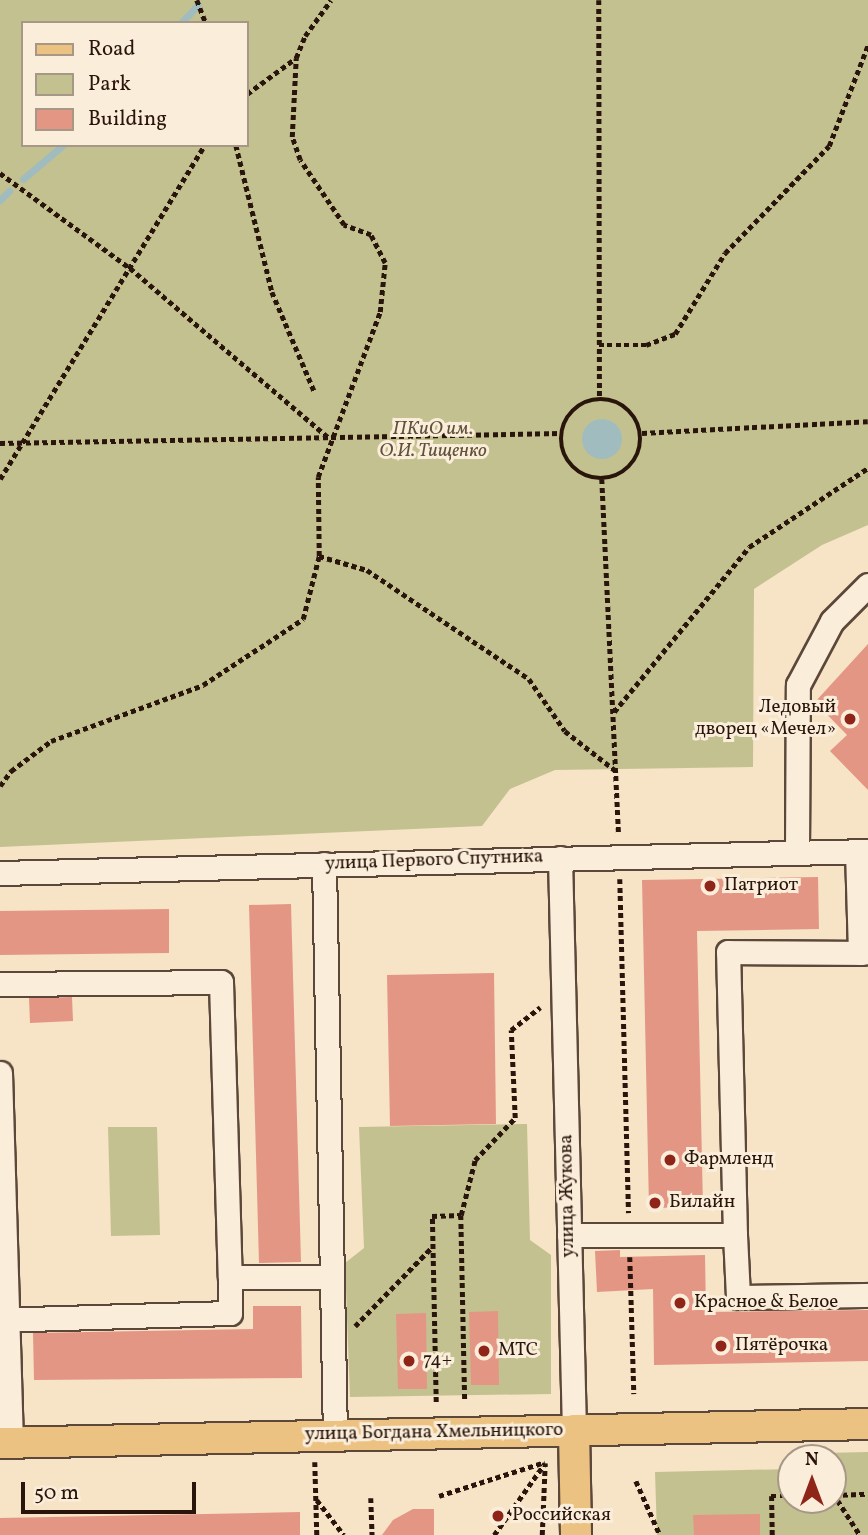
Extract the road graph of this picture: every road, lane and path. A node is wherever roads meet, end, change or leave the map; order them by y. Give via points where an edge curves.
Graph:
1 (197, 0) edge
2 (331, 0) edge
3 (599, 0) edge
4 (205, 21) edge
5 (868, 46) edge
6 (296, 58) junction
7 (248, 93) edge
8 (204, 147) edge
9 (236, 147) edge
10 (0, 173) edge
11 (130, 268) junction
12 (599, 345) junction
13 (316, 393) dead end
14 (600, 399) junction
15 (868, 421) edge
16 (561, 433) junction
17 (642, 433) junction
18 (330, 439) junction
19 (22, 442) junction
20 (0, 443) edge
21 (868, 468) edge
22 (0, 479) edge
23 (602, 479) junction
24 (319, 556) junction
25 (868, 585) edge
26 (614, 713) junction
27 (617, 771) junction
28 (0, 786) edge
29 (862, 851) edge
30 (797, 853) junction
31 (619, 857) junction
32 (560, 858) junction
33 (324, 864) junction
34 (0, 873) edge
35 (864, 953) edge
36 (0, 984) edge
37 (541, 1006) dead end
38 (0, 1073) edge
39 (461, 1215) junction
40 (569, 1235) junction
41 (629, 1235) junction
42 (735, 1235) junction
43 (433, 1246) junction
44 (230, 1277) junction
45 (332, 1277) junction
46 (868, 1295) edge
47 (2, 1320) edge
48 (333, 1348) junction
49 (634, 1394) dead end
50 (465, 1401) dead end
51 (436, 1402) dead end
52 (868, 1424) edge
53 (573, 1430) junction
54 (335, 1435) junction
55 (5, 1443) edge
56 (315, 1462) dead end
57 (545, 1462) junction
58 (636, 1481) dead end
59 (847, 1494) edge
60 (868, 1494) edge
61 (439, 1496) dead end
62 (777, 1496) edge
63 (371, 1499) dead end
64 (316, 1500) junction
65 (846, 1514) edge
66 (317, 1535) edge
67 (344, 1535) edge
68 (372, 1535) edge
69 (494, 1535) edge
70 (542, 1535) edge
71 (576, 1535) edge
72 (660, 1535) edge
73 (772, 1535) edge
74 (859, 1535) edge

1 - 4 path
2 - 6 path via 305,36
3 - 12 path
5 - 12 path via 829,146 725,253 675,334 646,345
6 - 7 path
6 - 18 path via 292,137 300,160 344,225 371,236 385,263 380,312
8 - 11 path
9 - 13 path via 272,292
10 - 11 path
11 - 18 path
11 - 19 path
12 - 14 path
14 - 16 path via 574,409
14 - 17 path via 632,412
15 - 17 path
16 - 18 path
16 - 23 path via 567,460 576,470
17 - 23 path via 636,460 627,470
18 - 19 path
18 - 24 path via 318,477
19 - 20 path
19 - 22 path
21 - 26 path via 749,547
23 - 26 path
24 - 27 path via 367,570 529,679 565,731
24 - 28 path via 303,619 203,685 51,740 10,771
25 - 30 street via 832,621 798,685
26 - 27 path
27 - 31 path
29 - 30 street, улица Первого Спутника
29 - 35 street
30 - 31 street, улица Первого Спутника
31 - 32 street, улица Первого Спутника
31 - 41 path
32 - 33 street, улица Первого Спутника
32 - 40 street, улица Жукова
33 - 34 street, улица Первого Спутника
33 - 45 street
35 - 42 street via 728,952
36 - 44 street via 221,982
37 - 39 path via 510,1030 515,1118 475,1160
38 - 47 street
39 - 43 path via 432,1216
39 - 50 path
40 - 41 street
40 - 53 street, улица Жукова
41 - 42 street
41 - 49 path
42 - 46 street via 738,1297
43 - 48 path
43 - 51 path
44 - 45 street
44 - 47 street via 230,1313
45 - 48 street
47 - 55 street
48 - 54 street
52 - 53 main road, улица Богдана Хмельницкого
53 - 54 main road, улица Богдана Хмельницкого
53 - 71 main road, улица Жукова
54 - 55 main road, улица Богдана Хмельницкого
56 - 64 path
57 - 61 path
57 - 69 path
57 - 70 path
58 - 72 path
59 - 60 path
62 - 73 path via 771,1496
63 - 68 path
64 - 66 path
64 - 67 path
65 - 74 path

